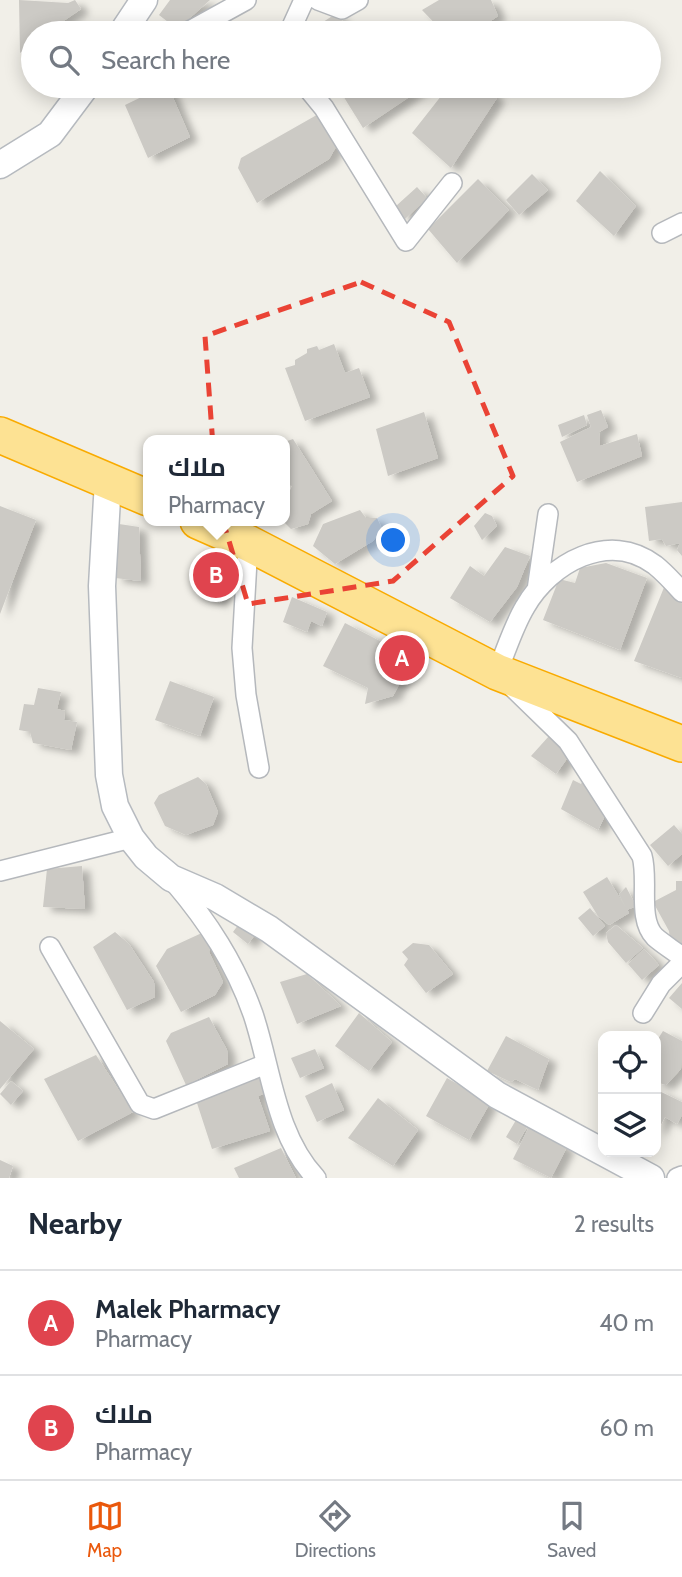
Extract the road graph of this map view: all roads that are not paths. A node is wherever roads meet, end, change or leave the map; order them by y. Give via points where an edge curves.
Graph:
1 (144, 0) edge
2 (246, 0) edge
3 (304, 0) edge
4 (318, 0) edge
5 (358, 0) edge
6 (130, 21) edge
7 (208, 21) edge
8 (294, 21) edge
9 (77, 98) edge
10 (316, 98) edge
11 (0, 165) edge
12 (452, 183) dead end
13 (682, 223) edge
14 (662, 233) dead end
15 (0, 436) edge
16 (108, 481) junction
17 (143, 496) edge
18 (548, 513) dead end
19 (210, 526) edge
20 (248, 542) junction
21 (537, 590) junction
22 (682, 592) edge
23 (497, 672) junction
24 (682, 744) edge
25 (259, 768) dead end
26 (131, 838) junction
27 (0, 871) edge
28 (171, 878) junction
29 (50, 947) dead end
30 (682, 957) edge
31 (682, 963) edge
32 (643, 1013) dead end
33 (266, 1064) junction
34 (682, 1176) edge
35 (316, 1178) edge
36 (651, 1178) edge
37 (677, 1178) edge

1 - 6 street
2 - 7 street
3 - 8 street
4 - 5 street via 342,9
9 - 11 street via 50,134
10 - 12 street via 407,241
13 - 14 street
15 - 16 highway
16 - 17 highway
16 - 26 street via 102,586 109,775 115,806
18 - 21 street
19 - 20 highway
20 - 23 highway
20 - 25 street via 242,648
21 - 22 street via 583,554 619,550 654,564
21 - 23 street via 524,608
23 - 24 highway
23 - 30 street via 568,741 597,784 642,856 646,922 653,936
26 - 27 street
26 - 28 street
28 - 33 street via 210,925 225,954 253,1014
28 - 36 street via 269,929 497,1095
29 - 33 street via 140,1104 154,1109
31 - 32 street
33 - 35 street via 293,1145
34 - 37 street

